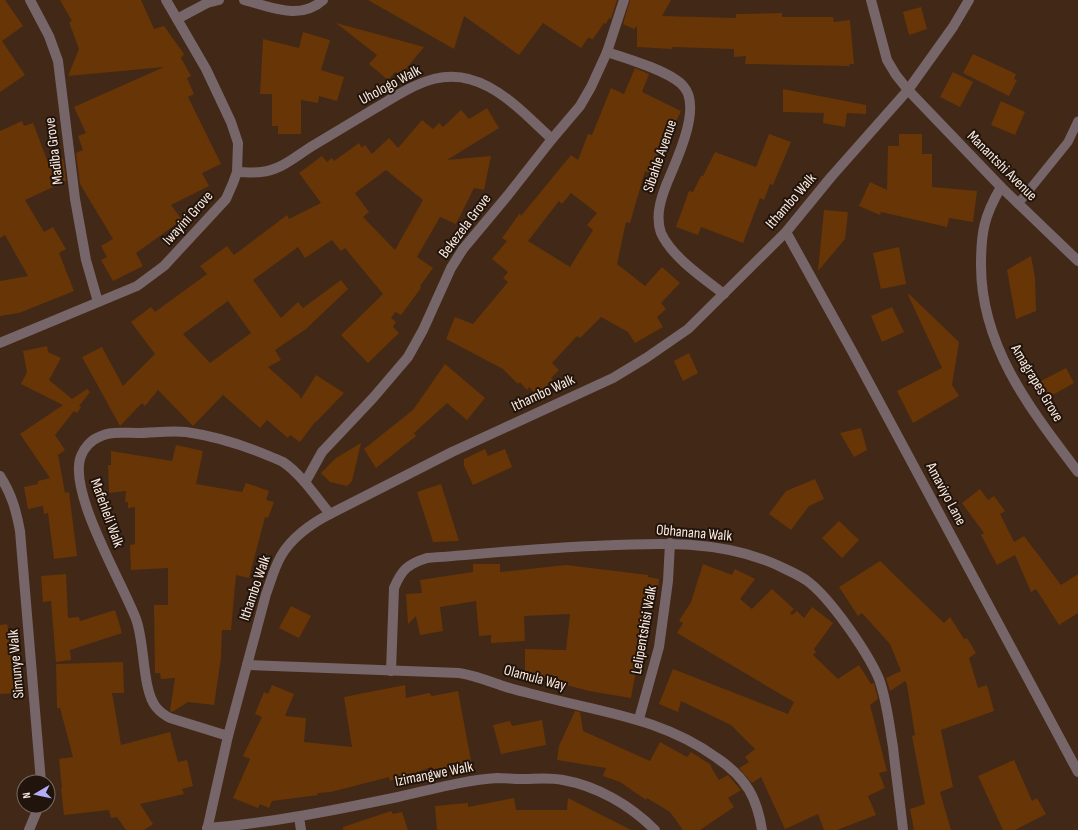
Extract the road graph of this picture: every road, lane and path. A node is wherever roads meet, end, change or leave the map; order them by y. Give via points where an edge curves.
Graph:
1 (30, 0) edge
2 (166, 0) edge
3 (219, 0) edge
4 (244, 0) edge
5 (323, 0) edge
6 (624, 0) edge
7 (871, 0) edge
8 (969, 0) edge
9 (178, 19) junction
10 (607, 52) junction
11 (908, 90) junction
12 (1078, 121) edge
13 (552, 139) junction
14 (237, 172) junction
15 (1001, 187) junction
16 (1018, 204) junction
17 (786, 232) junction
18 (1078, 261) edge
19 (724, 294) junction
20 (98, 302) junction
21 (0, 343) edge
22 (1078, 472) edge
23 (0, 476) edge
24 (304, 482) junction
25 (330, 514) junction
26 (670, 543) junction
27 (247, 665) junction
28 (390, 670) junction
29 (639, 720) junction
30 (228, 736) junction
31 (1078, 772) edge
32 (40, 774) edge
33 (36, 814) edge
34 (299, 817) junction
35 (207, 829) edge
36 (29, 830) edge
37 (301, 830) edge
38 (655, 830) edge
39 (762, 830) edge
40 (903, 830) edge

1 - 20 street, Madiba Grove via 49,36 58,61 75,199 86,260
2 - 9 street, Iwayini Grove
3 - 9 street via 207,3
4 - 5 street via 289,12 309,10
6 - 10 street, Bekezela Grove
7 - 11 street, Manantshi Avenue via 887,60
8 - 11 street, Ithambo Walk
9 - 14 street, Iwayini Grove via 206,69 231,122 238,143
10 - 13 street, Bekezela Grove via 580,106
10 - 19 street, Sibahle Avenue via 636,61 676,80 688,92 688,128 660,202 660,225 662,233 676,254
11 - 15 street, Manantshi Avenue
11 - 17 street, Ithambo Walk
12 - 16 lane via 1068,142
13 - 14 street, Uhologo Walk via 505,97 488,86 472,80 444,76 402,92 288,163 261,172
13 - 24 street, Bekezela Grove via 463,249 451,268 408,357 322,452
14 - 20 street, Iwayini Grove via 226,199 164,266 137,286
15 - 16 street, Manantshi Avenue
15 - 22 street, Amagrapes Grove via 991,204 983,234 982,280 990,327 1017,385
16 - 18 street, Manantshi Avenue
17 - 19 street, Ithambo Walk
17 - 31 street, Amaviyo Lane
19 - 25 street, Ithambo Walk via 688,328 613,378 452,452
20 - 21 street, Iwayini Grove
23 - 32 street, Simunye Walk via 9,489 20,531
24 - 25 street, Mafehleli Walk
24 - 30 street, Mafehleli Walk via 283,462 257,451 226,440 185,432 114,433 99,436 84,448 78,465 79,483 93,523 137,620 150,693 155,706 170,718
25 - 27 street, Ithambo Walk via 301,534 281,556 266,594
26 - 28 street, Obhanana Walk via 570,547 427,558 417,561 399,575 394,588
26 - 29 street, Lelipentshisi Walk via 659,648
26 - 40 street, Obhanana Walk via 733,550 769,562 806,580 833,608 869,660 884,697
27 - 28 street, Olamula Way
27 - 30 street, Ithambo Walk
28 - 29 street, Olamula Way via 473,675 525,692
29 - 39 street, Olamula Way via 682,737 729,766 750,790
30 - 35 street, Ithambo Walk
33 - 36 street
34 - 35 street, Izimangwe Walk
34 - 37 street
34 - 38 street, Izimangwe Walk via 467,782 496,778 542,778 561,779 595,789 636,813

